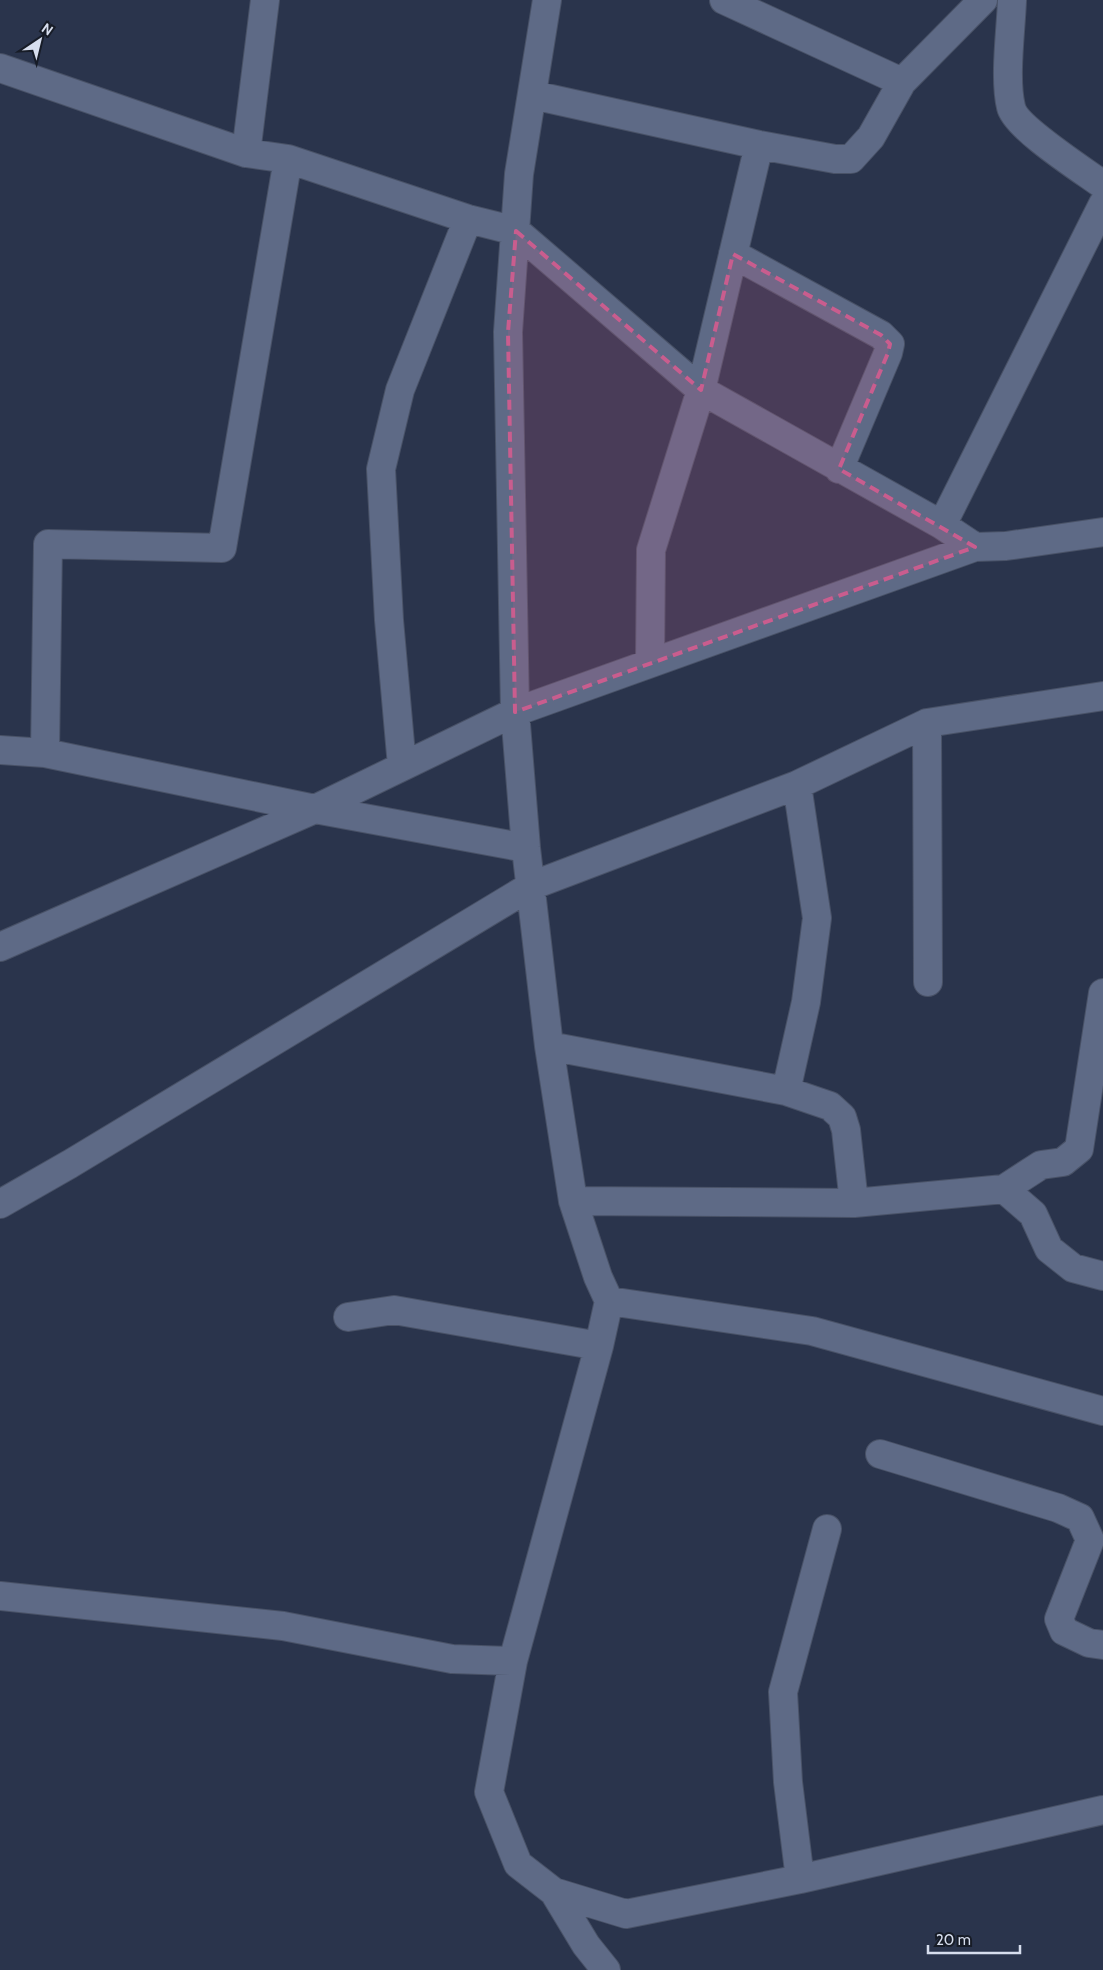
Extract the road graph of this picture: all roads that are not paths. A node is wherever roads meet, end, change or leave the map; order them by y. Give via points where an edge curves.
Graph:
1 (265, 0) edge
2 (547, 0) edge
3 (724, 0) edge
4 (983, 0) edge
5 (1012, 0) edge
6 (0, 68) edge
7 (902, 82) junction
8 (533, 95) junction
9 (759, 145) junction
10 (246, 153) junction
11 (288, 159) junction
12 (1103, 185) edge
13 (1103, 204) edge
14 (468, 219) junction
15 (516, 231) junction
16 (733, 254) junction
17 (701, 390) junction
18 (839, 469) junction
19 (942, 525) junction
20 (1103, 532) edge
21 (975, 547) junction
22 (650, 663) junction
23 (1103, 696) edge
24 (515, 712) junction
25 (927, 723) junction
26 (0, 750) edge
27 (45, 753) junction
28 (402, 766) junction
29 (797, 785) junction
30 (315, 809) junction
31 (526, 848) junction
32 (531, 886) junction
33 (0, 948) edge
34 (928, 982) dead end
35 (1103, 993) edge
36 (549, 1046) junction
37 (786, 1091) junction
38 (1004, 1189) junction
39 (573, 1201) junction
40 (854, 1202) junction
41 (0, 1204) edge
42 (1103, 1276) edge
43 (609, 1301) junction
44 (348, 1317) dead end
45 (599, 1346) junction
46 (1103, 1411) edge
47 (880, 1454) dead end
48 (828, 1529) dead end
49 (0, 1596) edge
50 (1103, 1645) edge
51 (513, 1661) junction
52 (1103, 1810) edge
53 (800, 1879) junction
54 (554, 1892) junction
55 (606, 1970) edge

1 - 10 street
2 - 8 street
3 - 7 street
4 - 7 street
5 - 12 street via 1011,108 1027,129
6 - 10 street
7 - 9 street via 871,137 851,159
8 - 9 street
8 - 15 street via 519,174
9 - 16 street
10 - 11 street
11 - 14 street
11 - 27 street via 222,548 48,544
13 - 19 street
14 - 15 street
14 - 28 street via 400,390 381,469 389,620
15 - 17 street
15 - 24 street via 508,332
16 - 17 street
16 - 18 street via 881,335 890,344
17 - 18 street
17 - 22 street via 650,550
18 - 19 street
19 - 21 street
20 - 21 street via 1006,546
21 - 22 street
22 - 24 street
23 - 25 street
24 - 28 street
24 - 31 street
25 - 29 street
25 - 34 street
26 - 27 street
27 - 30 street
28 - 30 street
29 - 32 street
29 - 37 street via 817,918 806,1002
30 - 31 street
30 - 33 street
31 - 32 street
32 - 36 street
32 - 41 street
35 - 38 street via 1079,1149 1063,1162 1042,1164
36 - 37 street
36 - 39 street
37 - 40 street via 830,1106 842,1117
38 - 40 street
38 - 42 street via 1033,1214 1049,1249 1072,1268
39 - 40 street
39 - 43 street
43 - 45 street
43 - 46 street via 812,1331
44 - 45 street via 394,1310
45 - 51 street
47 - 50 street via 1058,1508 1080,1518 1090,1540 1059,1619 1064,1631 1090,1643
48 - 53 street via 783,1692 788,1782
49 - 51 street via 283,1626 452,1659
51 - 54 street via 489,1792 518,1864
52 - 53 street
53 - 54 street via 626,1914
54 - 55 street via 586,1945

